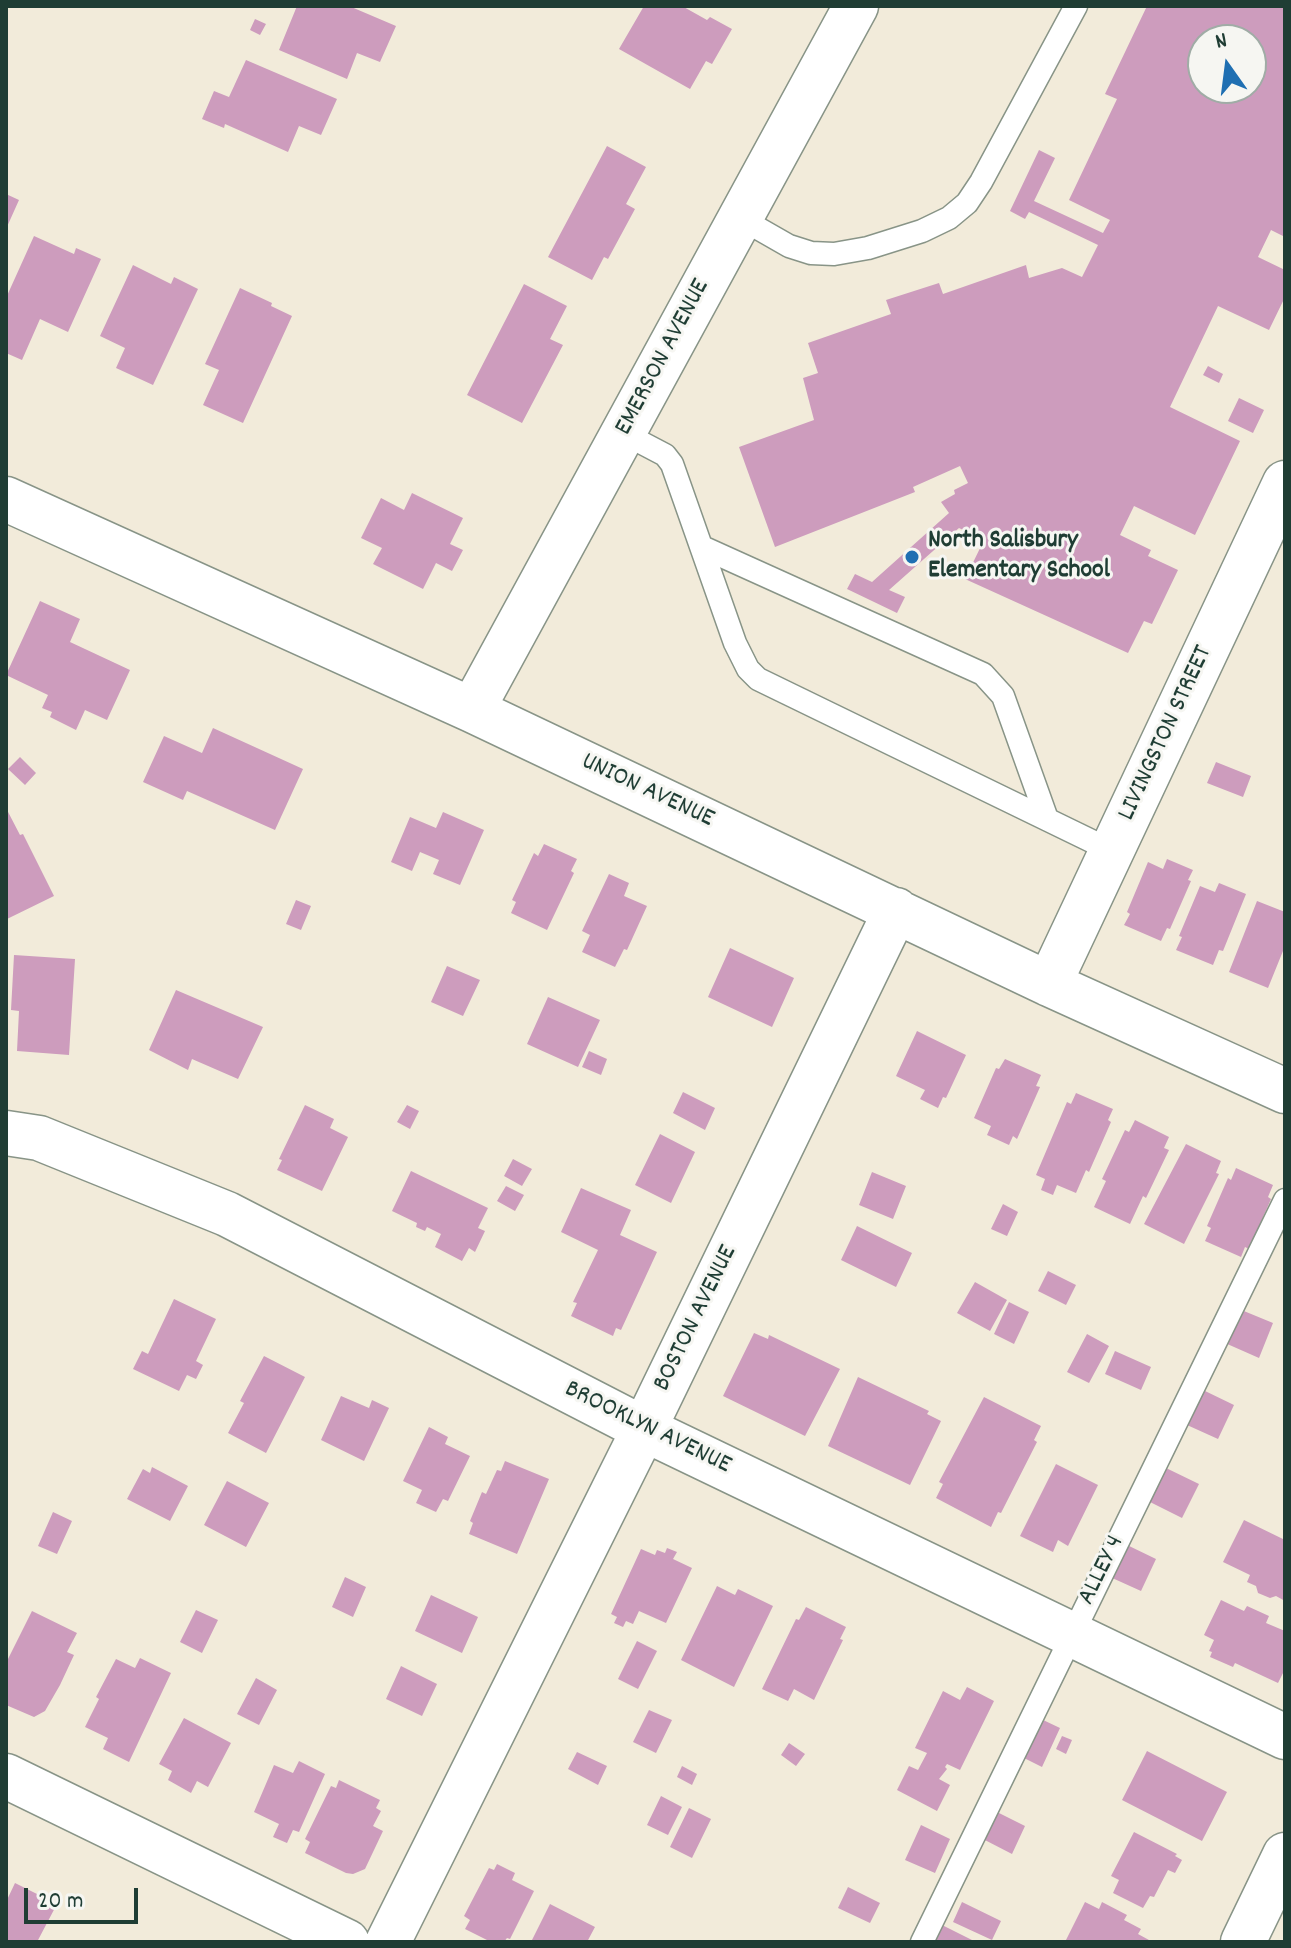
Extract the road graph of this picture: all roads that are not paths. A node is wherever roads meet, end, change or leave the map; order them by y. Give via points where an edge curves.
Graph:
1 (856, 6) edge
2 (1076, 6) edge
3 (740, 218) junction
4 (623, 433) junction
5 (1285, 483) edge
6 (6, 499) edge
7 (702, 547) junction
8 (472, 710) junction
9 (1047, 819) junction
10 (1112, 851) junction
11 (896, 910) junction
12 (1049, 984) junction
13 (1285, 1091) edge
14 (6, 1133) edge
15 (1285, 1200) edge
16 (644, 1429) junction
17 (1072, 1634) junction
18 (1285, 1737) edge
19 (6, 1776) edge
20 (1285, 1855) edge
21 (347, 1942) edge
22 (388, 1942) edge
23 (922, 1942) edge
24 (1243, 1942) edge

1 - 3 street, EMERSON AVENUE
2 - 3 lane via 981,182 949,218 868,248 834,254 789,246
3 - 4 street, EMERSON AVENUE
4 - 7 lane via 672,464
4 - 8 street, EMERSON AVENUE
5 - 10 street, LIVINGSTON STREET
6 - 8 street, UNION AVENUE
7 - 9 lane via 735,643 758,679
7 - 9 lane via 983,674 1003,696
8 - 11 street, UNION AVENUE
9 - 10 lane
10 - 12 street, LIVINGSTON STREET
11 - 12 street, UNION AVENUE
11 - 16 street, BOSTON AVENUE
12 - 13 street, UNION AVENUE
14 - 16 street, BROOKLYN AVENUE via 39,1138 227,1214
15 - 17 lane, ALLEY 4
16 - 17 street, BROOKLYN AVENUE
16 - 22 street, BOSTON AVENUE
17 - 18 street, BROOKLYN AVENUE
17 - 23 lane, ALLEY 4
19 - 21 street
20 - 24 street

